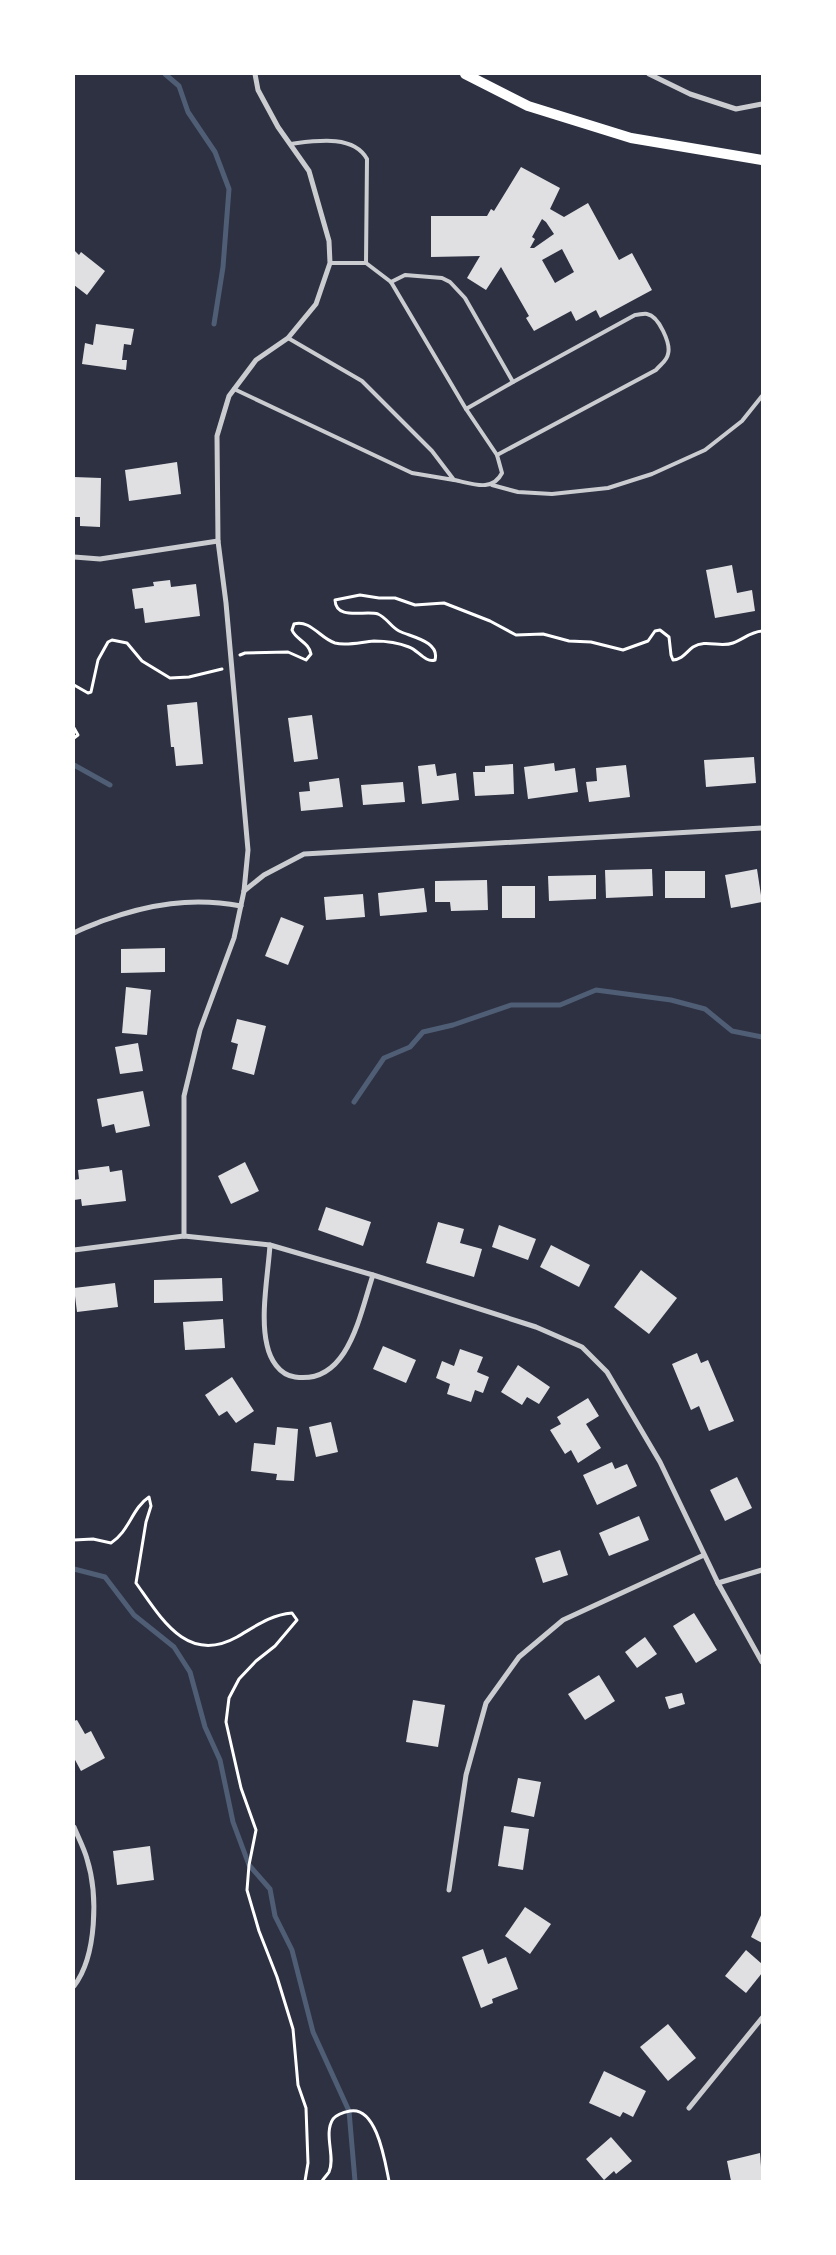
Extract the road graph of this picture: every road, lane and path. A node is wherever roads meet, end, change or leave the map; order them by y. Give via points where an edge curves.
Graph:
1 (255, 74) edge
2 (465, 74) edge
3 (649, 74) edge
4 (762, 104) edge
5 (290, 144) junction
6 (762, 160) edge
7 (330, 263) junction
8 (366, 263) junction
9 (391, 282) junction
10 (288, 338) junction
11 (514, 382) junction
12 (234, 389) junction
13 (762, 396) edge
14 (466, 409) junction
15 (497, 456) junction
16 (454, 480) junction
17 (492, 485) junction
18 (218, 541) junction
19 (74, 557) edge
20 (762, 630) edge
21 (231, 659) junction
22 (74, 685) edge
23 (74, 728) edge
24 (74, 738) edge
25 (762, 828) edge
26 (244, 891) junction
27 (241, 906) junction
28 (74, 931) edge
29 (184, 1236) junction
30 (270, 1245) junction
31 (74, 1250) edge
32 (373, 1275) junction
33 (74, 1540) edge
34 (704, 1554) junction
35 (762, 1570) edge
36 (718, 1583) junction
37 (762, 1662) edge
38 (74, 1827) edge
39 (449, 1890) dead end
40 (74, 1986) edge
41 (762, 2018) edge
42 (689, 2108) dead end
43 (305, 2181) edge
44 (322, 2181) edge
45 (389, 2181) edge

1 - 5 street via 258,90
2 - 6 main road via 528,106 631,138
3 - 4 street via 690,94 736,108
5 - 7 street via 309,171 329,241
5 - 8 lane via 319,140 357,146 362,151 367,159
7 - 8 lane
7 - 10 street via 316,304
8 - 9 lane
9 - 11 lane via 405,275 442,278 450,282 465,298
9 - 14 lane
10 - 12 street via 256,360
10 - 16 lane via 362,381 432,451
11 - 14 lane
11 - 15 lane via 635,315 652,316 667,337 669,352 656,370
12 - 16 lane via 412,473
12 - 18 street via 217,436
13 - 17 lane via 742,421 705,450 652,474 608,488 552,494 518,492
14 - 15 lane
15 - 17 lane via 502,473
16 - 17 lane
18 - 19 street via 100,559
18 - 21 street
20 - 21 path via 733,643 702,644 674,660 669,637 660,630 655,631 648,642 623,650 543,634 516,635 444,603 415,604 396,598 360,595 340,598 335,600 335,604 346,613 379,614 399,631 428,642 435,660 428,661 408,646 386,642 333,642 301,623 294,624 292,630 310,648 311,654 306,660 284,652 245,653
21 - 22 path via 222,669 189,678 170,678 142,661 126,643 112,640 98,660 91,692
21 - 26 street via 248,850
23 - 24 path via 78,735
25 - 26 street via 304,854 264,875
26 - 27 street
27 - 28 street via 214,901 183,901 130,911
27 - 29 street via 234,938 200,1030 184,1096
29 - 30 street
29 - 31 street
30 - 32 street
30 - 32 street via 264,1328 266,1343 270,1358 292,1377 321,1376 337,1364 351,1342
32 - 34 street via 536,1328 582,1348 607,1372 655,1454
33 - 43 path via 93,1539 111,1543 149,1497 151,1506 136,1583 183,1640 197,1646 212,1645 227,1642 271,1617 292,1613 297,1620 275,1646 239,1679 228,1698 226,1722 241,1788 256,1830 248,1890 293,2029 298,2085 306,2108 308,2163
34 - 36 street
34 - 39 street via 562,1620 519,1657 486,1703 466,1775
35 - 36 street
36 - 37 street
38 - 40 street via 87,1860 94,1892 94,1924 81,1977
41 - 42 street
44 - 45 path via 330,2171 333,2119 358,2110 372,2121

